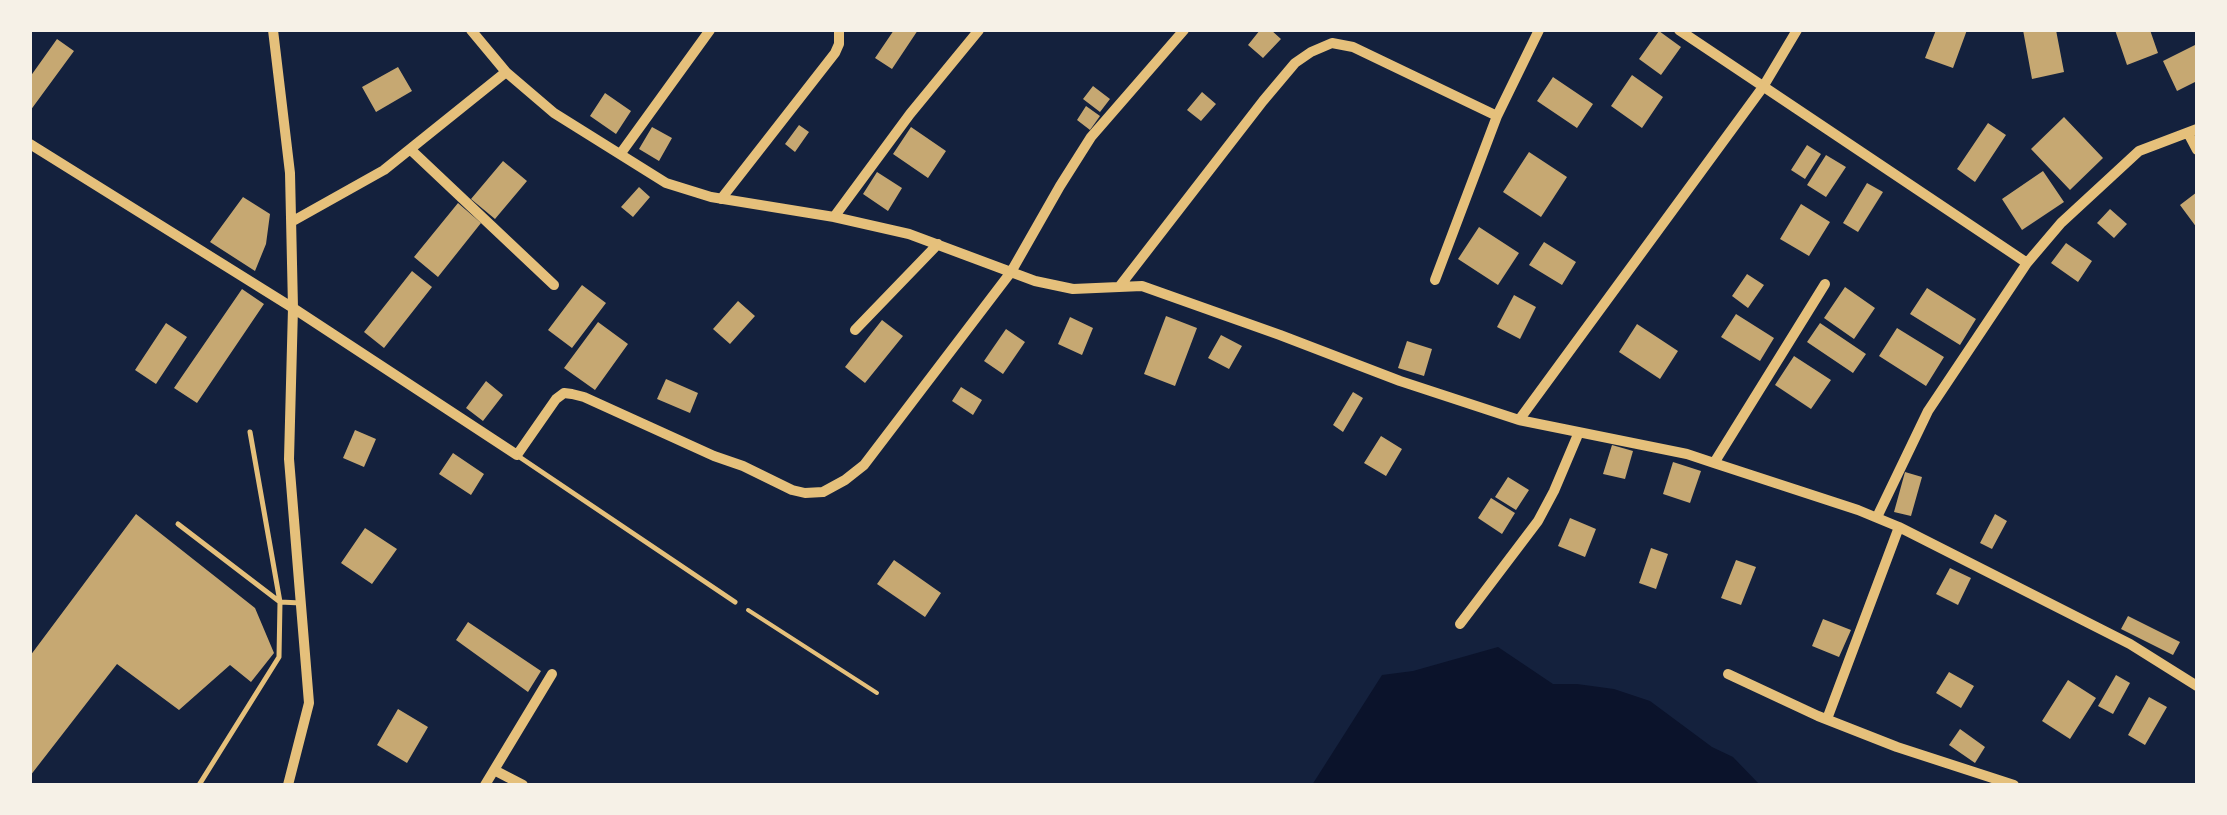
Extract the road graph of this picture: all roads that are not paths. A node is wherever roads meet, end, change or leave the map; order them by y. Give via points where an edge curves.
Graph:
1 (273, 30) edge
2 (471, 30) edge
3 (710, 30) edge
4 (838, 30) edge
5 (980, 30) edge
6 (1184, 30) edge
7 (1539, 30) edge
8 (1679, 30) edge
9 (1796, 30) edge
10 (506, 72) junction
11 (1763, 87) junction
12 (1497, 116) junction
13 (2193, 131) edge
14 (30, 144) edge
15 (411, 150) junction
16 (2197, 150) edge
17 (621, 153) junction
18 (721, 199) junction
19 (834, 217) junction
20 (293, 221) junction
21 (938, 244) junction
22 (2026, 263) junction
23 (1011, 272) junction
24 (1435, 280) dead end
25 (1826, 284) dead end
26 (554, 285) dead end
27 (1119, 287) junction
28 (293, 308) junction
29 (855, 330) dead end
30 (1519, 420) junction
31 (250, 432) dead end
32 (1579, 432) junction
33 (516, 455) junction
34 (1714, 462) junction
35 (1877, 518) junction
36 (178, 524) dead end
37 (1899, 527) junction
38 (280, 602) junction
39 (736, 602) road end
40 (301, 603) junction
41 (1460, 624) dead end
42 (552, 674) dead end
43 (1728, 674) dead end
44 (2197, 686) edge
45 (1826, 719) junction
46 (494, 770) junction
47 (200, 785) edge
48 (288, 785) edge
49 (485, 785) edge
50 (523, 785) edge
51 (2014, 785) edge

1 - 20 street
2 - 10 street
3 - 17 street
4 - 18 street via 835,53
5 - 19 street
6 - 23 street via 1091,138
7 - 12 street
8 - 11 street
9 - 11 street
10 - 15 street
10 - 17 street via 554,113
11 - 22 street
11 - 30 street
12 - 24 street
12 - 27 street via 1354,47 1332,43 1312,52 1263,100
13 - 16 street
13 - 22 street via 2140,151
14 - 28 street
15 - 20 street
15 - 26 street
17 - 18 street via 666,183
18 - 19 street
19 - 21 street
20 - 28 street
21 - 23 street
21 - 29 street
22 - 35 street via 1928,411
23 - 27 street via 1073,290
23 - 33 street via 864,465 822,492 792,490 564,393
25 - 34 street
27 - 30 street via 1142,286
28 - 33 street
28 - 40 street via 289,459
30 - 32 street
31 - 38 lane
32 - 34 street
32 - 41 street via 1538,521
33 - 39 lane
34 - 35 street
35 - 37 street
36 - 38 lane
37 - 44 street via 2130,644
37 - 45 street
38 - 40 lane
38 - 47 lane via 279,657
40 - 48 street via 309,703
42 - 46 street
43 - 45 street
45 - 51 street
46 - 49 street
46 - 50 street

